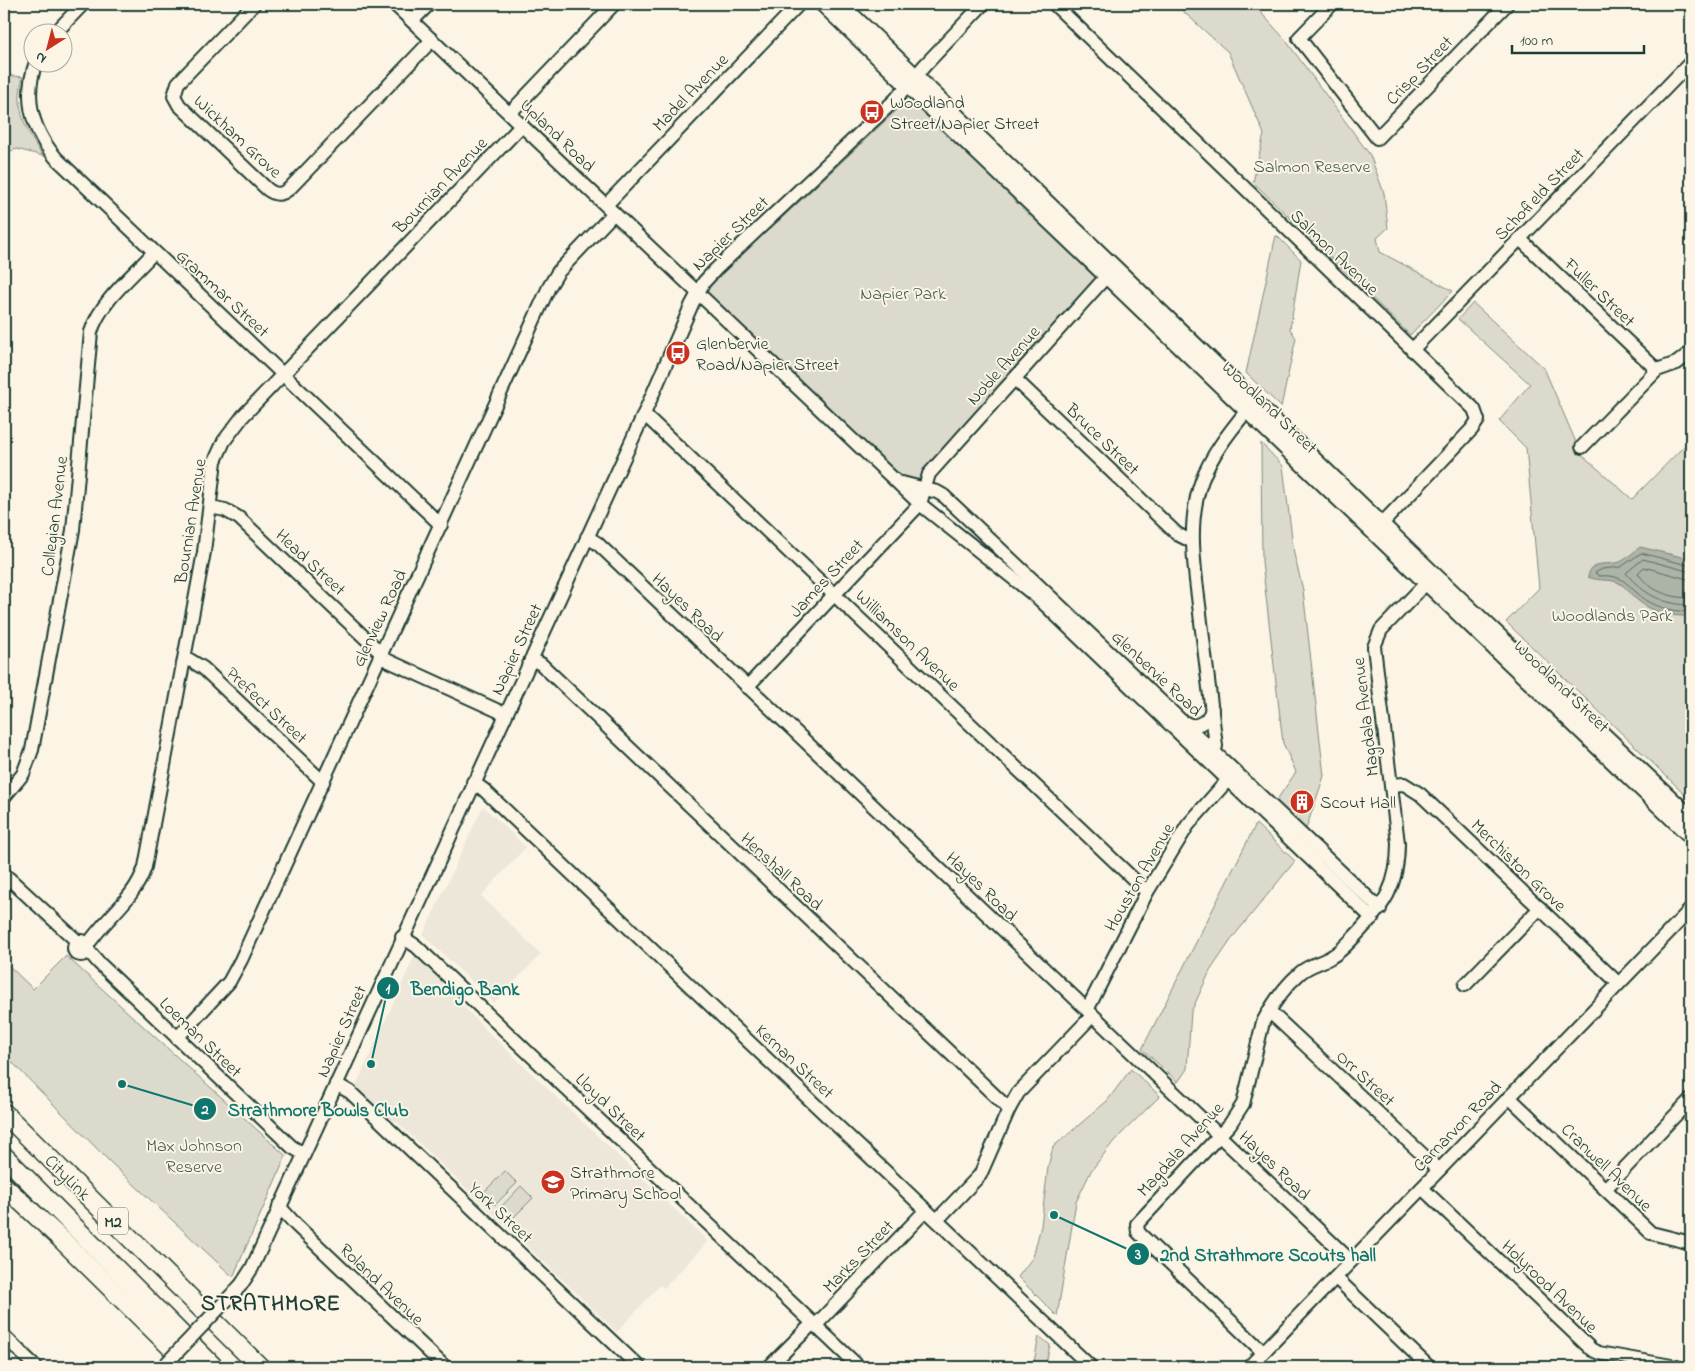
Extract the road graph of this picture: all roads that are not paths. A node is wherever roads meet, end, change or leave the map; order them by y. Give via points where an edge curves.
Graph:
1 (83, 4) edge
2 (254, 4) edge
3 (394, 4) edge
4 (429, 4) edge
5 (614, 4) edge
6 (799, 4) edge
7 (823, 4) edge
8 (840, 4) edge
9 (983, 4) edge
10 (1054, 4) edge
11 (1332, 4) edge
12 (1507, 4) edge
13 (412, 21) junction
14 (66, 22) edge
15 (432, 40) junction
16 (1691, 62) edge
17 (33, 72) edge
18 (911, 81) junction
19 (510, 113) junction
20 (522, 125) junction
21 (610, 209) junction
22 (1520, 239) junction
23 (154, 252) junction
24 (1110, 272) junction
25 (698, 292) junction
26 (1412, 350) junction
27 (1691, 352) edge
28 (1657, 370) junction
29 (283, 374) junction
30 (1014, 378) junction
31 (1250, 406) junction
32 (644, 414) junction
33 (1582, 447) dead end
34 (899, 482) junction
35 (924, 490) junction
36 (920, 504) junction
37 (210, 507) junction
38 (441, 525) junction
39 (1378, 529) junction
40 (1192, 536) junction
41 (587, 537) junction
42 (1430, 579) junction
43 (834, 595) junction
44 (381, 655) junction
45 (185, 657) junction
46 (531, 658) junction
47 (747, 687) junction
48 (1212, 709) junction
49 (505, 714) junction
50 (1182, 721) junction
51 (1212, 757) junction
52 (1637, 775) junction
53 (1232, 776) junction
54 (323, 782) junction
55 (473, 782) junction
56 (1391, 785) junction
57 (4, 796) edge
58 (1691, 818) edge
59 (1691, 836) edge
60 (4, 874) edge
61 (1147, 892) junction
62 (1540, 908) junction
63 (1691, 909) edge
64 (1376, 913) junction
65 (402, 937) junction
66 (82, 946) junction
67 (1618, 984) junction
68 (1464, 985) dead end
69 (1269, 1011) junction
70 (1090, 1013) junction
71 (177, 1038) junction
72 (336, 1084) junction
73 (1509, 1097) junction
74 (1689, 1105) edge
75 (1009, 1109) junction
76 (4, 1113) edge
77 (1219, 1136) junction
78 (304, 1154) junction
79 (4, 1156) edge
80 (1439, 1170) junction
81 (4, 1186) edge
82 (1422, 1188) junction
83 (1606, 1189) junction
84 (926, 1210) junction
85 (277, 1211) junction
86 (937, 1220) junction
87 (1691, 1243) edge
88 (1351, 1262) junction
89 (1336, 1278) junction
90 (814, 1324) junction
91 (4, 1336) edge
92 (1263, 1352) junction
93 (36, 1367) edge
94 (163, 1367) edge
95 (192, 1367) edge
96 (214, 1367) edge
97 (260, 1367) edge
98 (445, 1367) edge
99 (640, 1367) edge
100 (768, 1367) edge
101 (860, 1367) edge
102 (1091, 1367) edge
103 (1249, 1367) edge
104 (1429, 1367) edge
105 (1677, 1367) edge

1 - 14 street
2 - 15 street, Wickham Grove via 178,83 174,96 275,194 290,188
3 - 13 street, Upland Road
4 - 13 street
5 - 19 street
6 - 21 street, Madel Avenue
7 - 18 main road, Woodland Street
8 - 18 main road, Woodland Street
9 - 18 street, Napier Street
10 - 26 street, Salmon Avenue
11 - 12 street, Crisp Street via 1300,38 1377,138
13 - 15 street, Upland Road
15 - 19 street, Upland Road
16 - 22 street, Schofield Street
17 - 23 street, Grammar Street via 30,110 40,137 56,158
18 - 24 main road, Woodland Street
18 - 25 street, Napier Street via 862,132 716,269
19 - 20 street, Upland Road
20 - 21 street, Upland Road
20 - 29 street, Bournian Avenue
21 - 25 street, Upland Road
21 - 38 street, Glenview Road via 553,280
22 - 26 street, Schofield Street
22 - 28 street, Fuller Street
23 - 29 street, Grammar Street
23 - 57 street, Collegian Avenue via 107,303 91,332 72,530 32,750 23,774
24 - 30 street, Noble Avenue
24 - 31 main road, Woodland Street
25 - 32 street, Napier Street
25 - 34 street, Glenbervie Road
26 - 39 street, Salmon Avenue via 1474,409 1478,420
27 - 28 street via 1678,363
28 - 33 street
29 - 37 street, Bournian Avenue via 224,441 215,461
29 - 38 street, Grammar Street
30 - 35 street, Noble Avenue via 929,474
30 - 40 street, Bruce Street via 1177,534
31 - 39 main road, Woodland Street
31 - 40 street via 1210,461 1197,496
32 - 41 street, Napier Street
32 - 43 street, Williamson Avenue
34 - 35 street, Glenbervie Road
34 - 36 street, Glenbervie Road
35 - 36 street, James Street
35 - 50 street, Glenbervie Road via 944,496
36 - 43 street, James Street
36 - 51 street, Glenbervie Road via 1038,598
37 - 44 street, Head Street via 225,510 238,518
37 - 45 street, Bournian Avenue
38 - 44 street, Glenview Road
39 - 42 main road, Woodland Street
40 - 48 street
41 - 46 street, Napier Street
41 - 47 street, Hayes Road
42 - 52 main road, Woodland Street
42 - 56 street, Magdala Avenue via 1381,630 1374,647
43 - 47 street, James Street
43 - 61 street, Williamson Avenue
44 - 49 street, Head Street
44 - 54 street, Glenview Road
45 - 54 street, Prefect Street via 203,668
45 - 66 street, Bournian Avenue via 145,867 134,891
46 - 49 street, Napier Street
46 - 75 street, Henshall Road
47 - 70 street, Hayes Road
48 - 50 street via 1208,719 1198,726
48 - 51 street
49 - 55 street, Napier Street
50 - 51 street, Glenbervie Road
51 - 53 street, Glenbervie Road
52 - 58 main road, Woodland Street
52 - 59 main road, Woodland Street
53 - 61 street, Houston Avenue via 1198,812
53 - 64 street, Glenbervie Road
54 - 71 street, Glenview Road via 234,974
55 - 65 street, Napier Street
55 - 84 street, Kernan Street
56 - 62 street, Merchiston Grove via 1399,783 1412,788
56 - 64 street, Magdala Avenue via 1398,863 1394,884
60 - 66 street, Loeman Street
61 - 70 street, Houston Avenue
62 - 67 street, Merchiston Grove
62 - 68 street
63 - 67 street, Carnarvon Road
64 - 69 street, Magdala Avenue via 1340,951 1300,973
65 - 72 street, Napier Street
65 - 90 street, Lloyd Street via 431,960
66 - 71 street, Loeman Street
67 - 73 street, Carnarvon Road
69 - 77 street, Magdala Avenue via 1263,1022 1243,1104
69 - 80 street, Orr Street
70 - 75 street, Houston Avenue via 1018,1094
70 - 77 street, Hayes Road
71 - 78 street, Loeman Street via 292,1148
72 - 78 street, Napier Street
72 - 99 street, York Street via 350,1092
73 - 80 street, Carnarvon Road
73 - 83 street, Cranwell Avenue
74 - 83 street
75 - 86 street, Houston Avenue via 980,1175
76 - 97 highway, CityLink / M2
77 - 88 street, Hayes Road
77 - 92 street, Magdala Avenue via 1139,1219 1136,1228
78 - 85 street, Napier Street
79 - 96 highway, CityLink / M2
80 - 82 street, Carnarvon Road
81 - 95 highway
82 - 88 street, Carnarvon Road
82 - 105 street, Holyrood Avenue via 1592,1350
83 - 87 street, Cranwell Avenue via 1651,1233
84 - 86 street, Kernan Street
84 - 90 street, Marks Street
85 - 94 street, Napier Street, bridge via 241,1285
85 - 98 street, Roland Avenue via 296,1225
86 - 102 street, Kernan Street
88 - 89 street, Carnarvon Road
89 - 92 street, Carnarvon Road
89 - 104 street
90 - 100 street, Marks Street
90 - 101 street, Lloyd Street
91 - 93 street
92 - 103 street, Carnarvon Road

